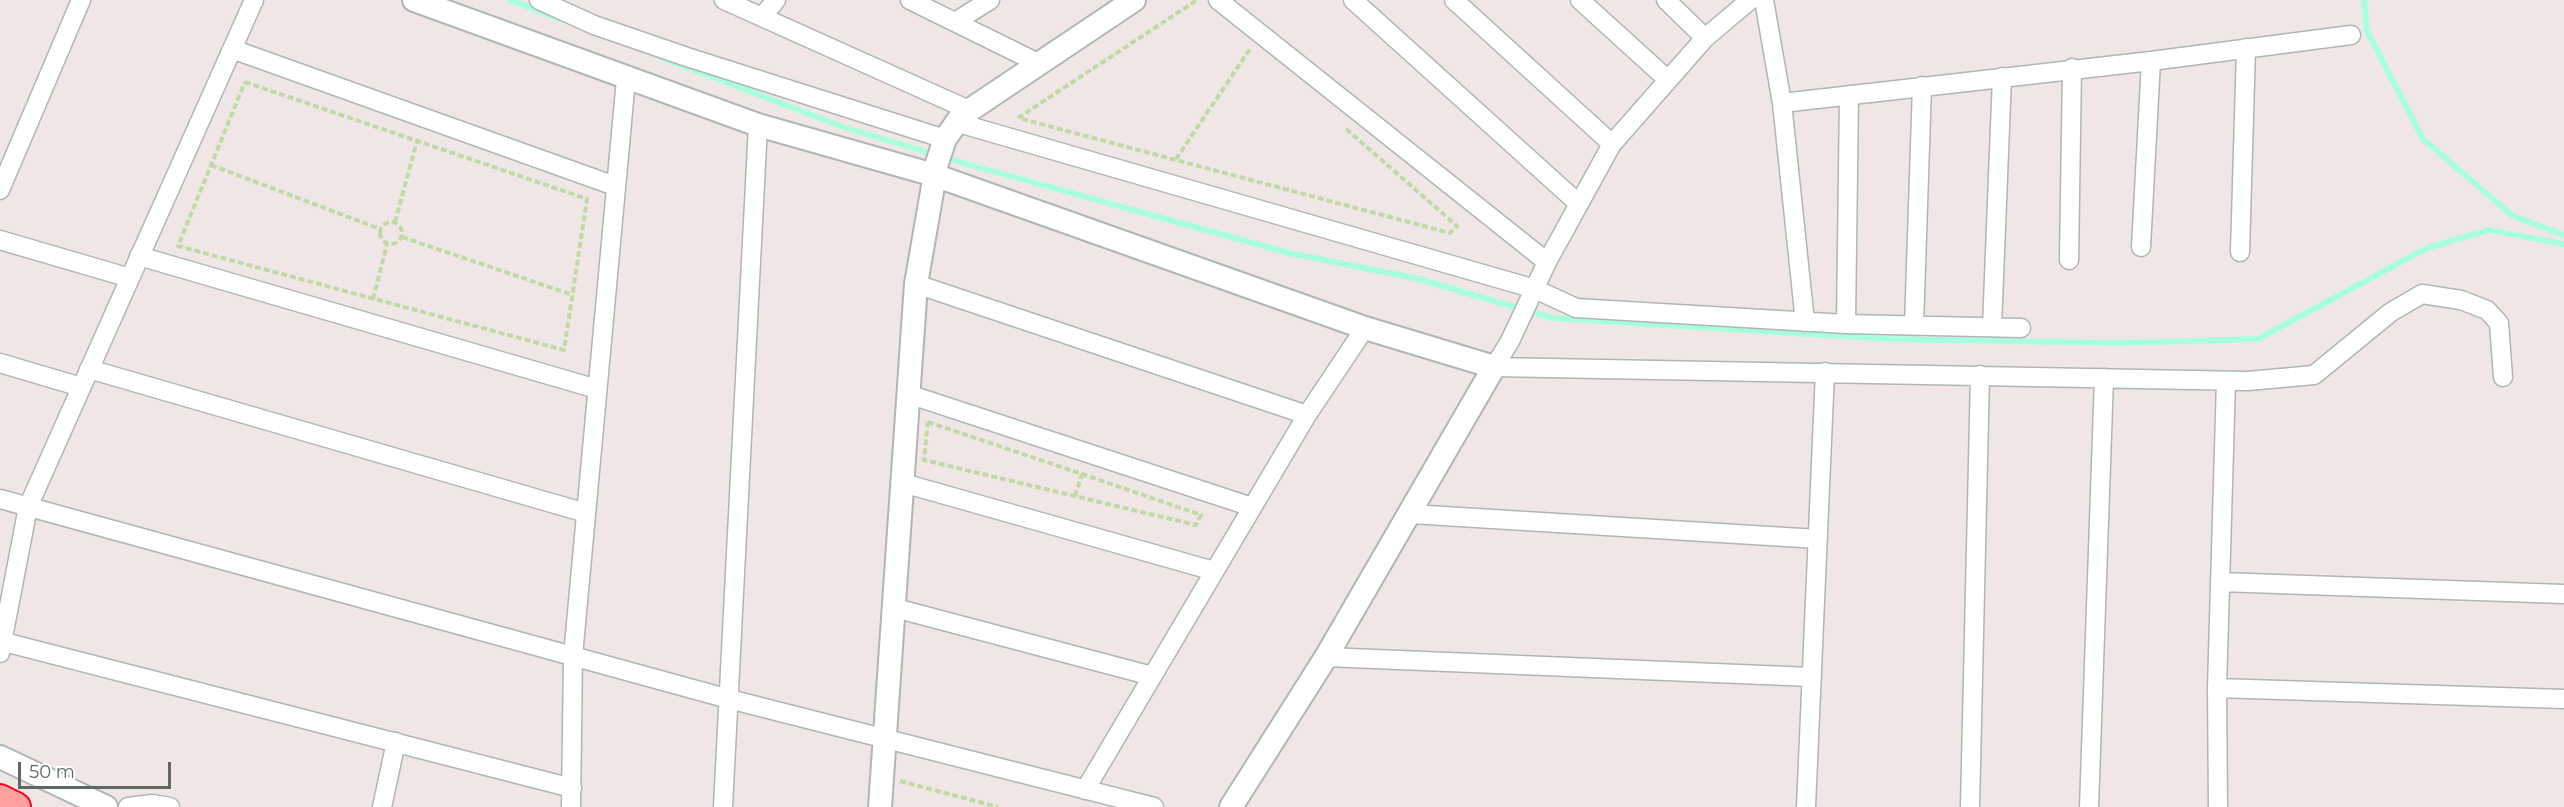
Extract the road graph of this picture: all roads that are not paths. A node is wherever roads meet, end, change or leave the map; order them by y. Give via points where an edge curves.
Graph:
1 (81, 0) edge
2 (254, 0) edge
3 (414, 0) edge
4 (539, 0) edge
5 (724, 0) edge
6 (776, 0) edge
7 (910, 0) edge
8 (990, 0) edge
9 (1134, 0) edge
10 (1218, 0) edge
11 (1353, 0) edge
12 (1454, 0) edge
13 (1580, 0) edge
14 (1666, 0) edge
15 (1750, 0) edge
16 (1764, 0) edge
17 (762, 17) junction
18 (955, 22) junction
19 (2351, 35) dead end
20 (1706, 38) junction
21 (2246, 48) junction
22 (232, 50) junction
23 (2151, 61) junction
24 (1038, 63) junction
25 (2072, 68) junction
26 (2002, 77) junction
27 (626, 79) junction
28 (1668, 80) junction
29 (1922, 86) junction
30 (1849, 95) junction
31 (1782, 103) junction
32 (758, 125) junction
33 (947, 142) junction
34 (1612, 144) junction
35 (615, 186) junction
36 (0, 190) edge
37 (1579, 204) junction
38 (0, 240) edge
39 (2141, 247) dead end
40 (2240, 252) dead end
41 (140, 256) junction
42 (2069, 260) dead end
43 (1547, 262) junction
44 (130, 278) junction
45 (916, 284) junction
46 (1532, 295) junction
47 (1806, 322) junction
48 (1845, 324) junction
49 (1914, 326) junction
50 (1992, 327) junction
51 (1365, 328) junction
52 (2021, 328) dead end
53 (0, 363) edge
54 (1494, 367) junction
55 (90, 369) junction
56 (1825, 372) junction
57 (1980, 375) junction
58 (2503, 377) dead end
59 (2104, 378) junction
60 (2226, 381) junction
61 (81, 387) junction
62 (597, 389) junction
63 (908, 394) junction
64 (1307, 415) junction
65 (903, 483) junction
66 (0, 499) edge
67 (28, 507) junction
68 (1252, 507) junction
69 (586, 513) junction
70 (1411, 514) junction
71 (1818, 539) junction
72 (1214, 571) junction
73 (2220, 582) junction
74 (2564, 594) edge
75 (895, 608) junction
76 (1, 645) edge
77 (573, 656) junction
78 (1326, 657) junction
79 (1152, 676) junction
80 (1812, 677) junction
81 (2217, 688) junction
82 (729, 699) junction
83 (2564, 699) edge
84 (885, 740) junction
85 (396, 742) junction
86 (0, 757) edge
87 (572, 788) junction
88 (1085, 790) junction
89 (0, 800) edge
90 (16, 807) edge
91 (106, 807) edge
92 (128, 807) edge
93 (170, 807) edge
94 (382, 807) edge
95 (571, 807) edge
96 (723, 807) edge
97 (880, 807) edge
98 (1154, 807) edge
99 (1231, 807) edge
100 (1806, 807) edge
101 (1970, 807) edge
102 (2089, 807) edge
103 (2218, 807) edge

1 - 36 street
2 - 22 street
3 - 27 street
4 - 33 street via 594,25
5 - 17 street
6 - 17 street
7 - 18 street
8 - 18 street
9 - 24 street
10 - 43 street
11 - 37 street
12 - 34 street
13 - 28 street
14 - 20 street
15 - 20 street
16 - 31 street
17 - 33 street
18 - 24 street
19 - 21 street
20 - 28 street
21 - 23 street
21 - 40 street
22 - 35 street
22 - 41 street
23 - 25 street
23 - 39 street
24 - 33 street
25 - 26 street
25 - 42 street
26 - 29 street
26 - 50 street
27 - 32 street
27 - 35 street
28 - 34 street
29 - 30 street
29 - 49 street
30 - 31 street
30 - 48 street
31 - 47 street
32 - 33 street
32 - 82 street
33 - 45 street
33 - 46 street
33 - 51 street
34 - 37 street
35 - 62 street
37 - 43 street
38 - 44 street
41 - 44 street
41 - 62 street
43 - 46 street
44 - 55 street
45 - 63 street
45 - 64 street
46 - 47 street via 1576,308
46 - 54 street
47 - 48 street
48 - 49 street
49 - 50 street
50 - 52 street
51 - 54 street
51 - 64 street
53 - 61 street
54 - 56 street
54 - 70 street
55 - 61 street
55 - 69 street
56 - 57 street
56 - 71 street
57 - 59 street
57 - 101 street
58 - 60 street via 2499,323 2487,310 2461,300 2422,294 2391,312 2314,375
59 - 60 street
59 - 102 street
60 - 73 street
61 - 67 street
62 - 69 street
63 - 65 street
63 - 68 street
64 - 68 street
65 - 72 street
65 - 75 street
66 - 67 street
67 - 76 street
67 - 77 street
68 - 72 street
69 - 77 street
70 - 71 street
70 - 78 street
71 - 80 street
72 - 79 street
73 - 74 street
73 - 81 street
75 - 79 street
75 - 84 street
76 - 85 street
77 - 82 street
77 - 87 street
78 - 80 street
78 - 99 street
79 - 88 street
80 - 100 street
81 - 83 street
81 - 103 street
82 - 84 street
82 - 96 street
84 - 88 street
84 - 97 street
85 - 87 street
85 - 94 street
86 - 91 street
87 - 95 street
88 - 98 street
89 - 90 highway
92 - 93 street

